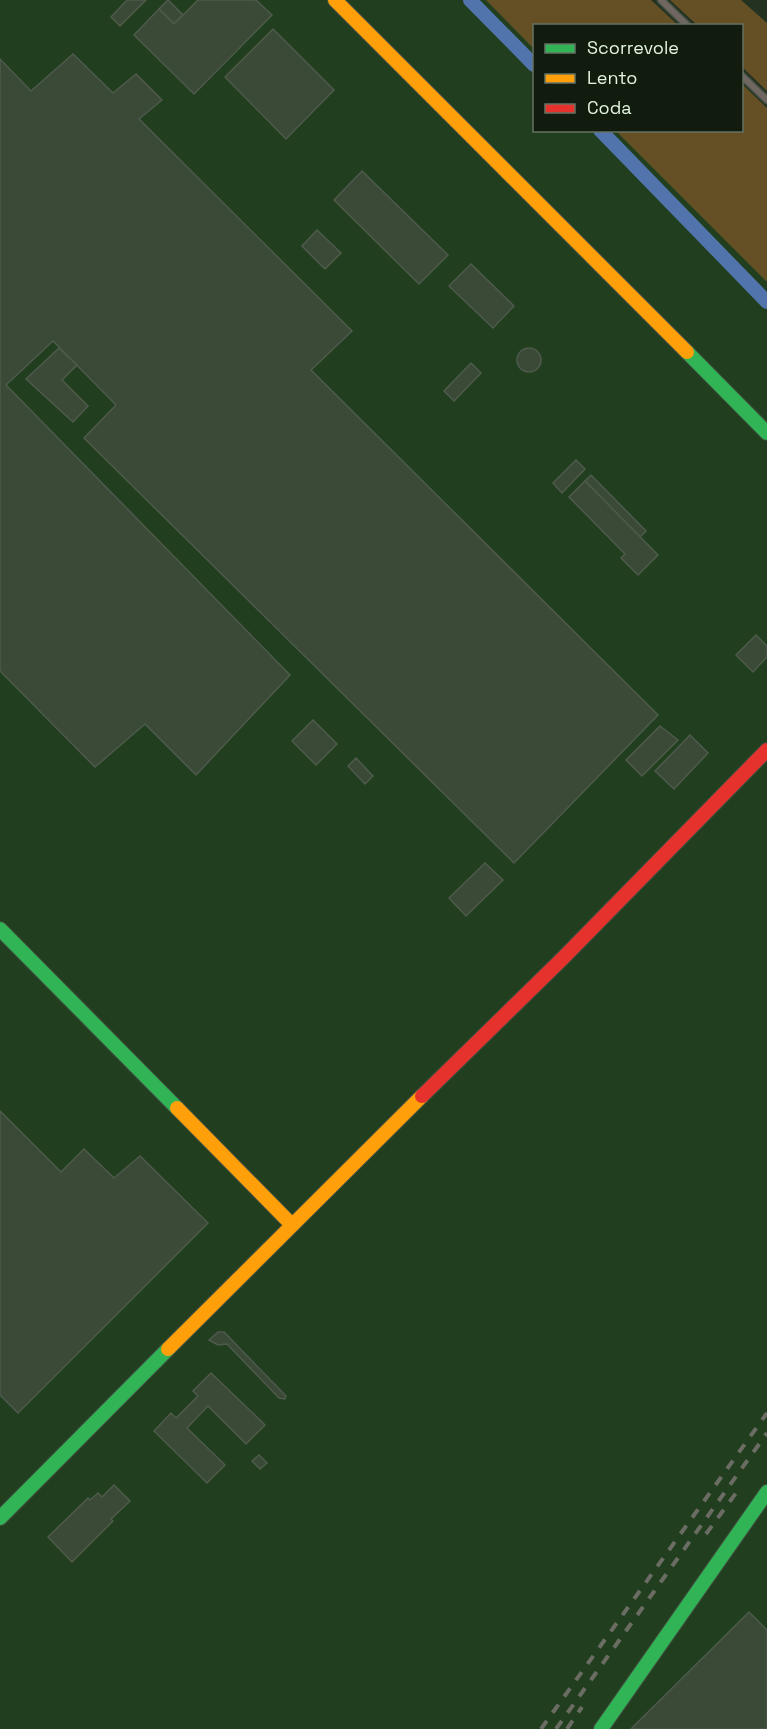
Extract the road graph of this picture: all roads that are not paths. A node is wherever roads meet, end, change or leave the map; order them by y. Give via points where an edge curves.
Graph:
1 (335, 0) edge
2 (661, 0) edge
3 (686, 24) edge
4 (743, 78) edge
5 (767, 100) edge
6 (767, 433) edge
7 (767, 750) edge
8 (0, 929) edge
9 (291, 1224) junction
10 (767, 1492) edge
11 (0, 1518) edge
12 (601, 1729) edge

1 - 6 street
2 - 3 lane
4 - 5 lane
7 - 9 street via 563,958
8 - 9 street
9 - 11 street
10 - 12 street

